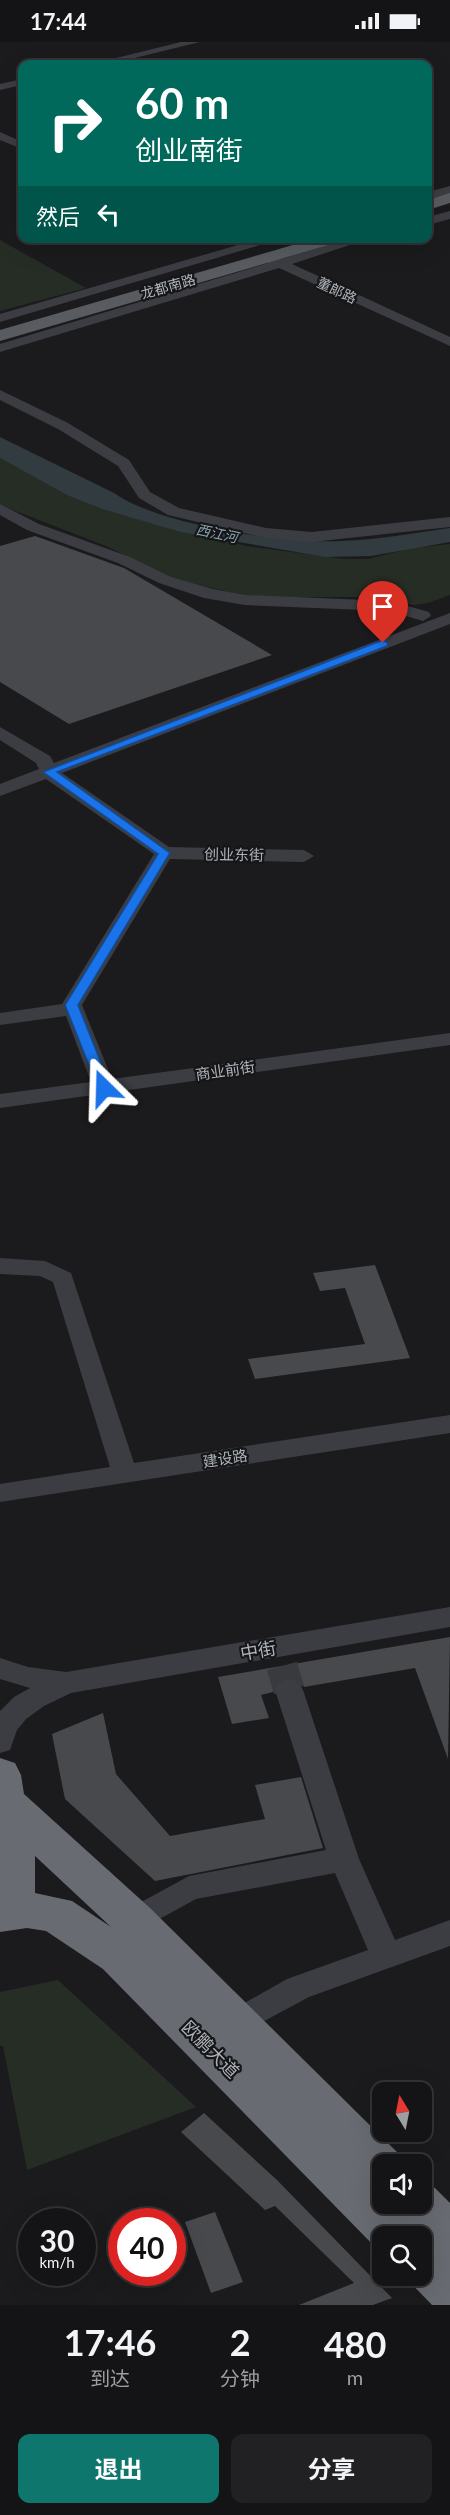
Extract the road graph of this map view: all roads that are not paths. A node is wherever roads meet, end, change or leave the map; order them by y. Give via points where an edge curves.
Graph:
1 (195, 42) edge
2 (116, 60) edge
3 (18, 83) edge
4 (0, 87) edge
5 (0, 130) edge
6 (0, 136) edge
7 (18, 138) edge
8 (18, 144) edge
9 (450, 190) edge
10 (432, 195) edge
11 (450, 198) edge
12 (432, 203) edge
13 (450, 207) edge
14 (432, 212) edge
15 (450, 215) edge
16 (432, 220) edge
17 (239, 243) edge
18 (290, 243) edge
19 (308, 243) edge
20 (326, 243) edge
21 (264, 251) edge
22 (0, 318) edge
23 (0, 327) edge
24 (450, 334) edge
25 (0, 336) edge
26 (450, 342) edge
27 (0, 348) edge
28 (0, 394) edge
29 (0, 509) edge
30 (450, 522) edge
31 (450, 605) edge
32 (423, 616) junction
33 (450, 618) edge
34 (0, 732) edge
35 (46, 766) junction
36 (0, 777) edge
37 (0, 790) edge
38 (164, 853) junction
39 (304, 856) dead end
40 (73, 1009) junction
41 (0, 1019) edge
42 (450, 1039) edge
43 (104, 1088) junction
44 (0, 1101) edge
45 (0, 1266) edge
46 (450, 1424) edge
47 (125, 1474) junction
48 (0, 1493) edge
49 (450, 1617) edge
50 (282, 1667) junction
51 (0, 1668) edge
52 (66, 1683) junction
53 (0, 1742) edge
54 (2, 1788) edge
55 (344, 1859) junction
56 (0, 1908) edge
57 (0, 1914) edge
58 (134, 1921) junction
59 (450, 1933) edge
60 (386, 1955) junction
61 (236, 2023) junction
62 (372, 2159) edge
63 (428, 2214) edge
64 (387, 2226) edge
65 (450, 2236) edge
66 (432, 2271) edge
67 (450, 2289) edge

1 - 2 street
3 - 4 street
5 - 7 street
6 - 8 street
9 - 10 street
11 - 12 main road
13 - 14 main road
15 - 16 street
17 - 21 street, 董郞路
18 - 21 main road, 龙都南路
19 - 21 main road, 龙都南路
20 - 21 street
21 - 22 street
21 - 23 main road, 龙都南路
21 - 24 street, 董郞路
21 - 25 main road, 龙都南路
21 - 26 street, 董郞路
21 - 27 street
28 - 30 street via 124,463 144,495 174,512 266,533 312,537
29 - 32 street via 33,527 210,594 245,600 390,606
31 - 32 street
32 - 35 street
33 - 35 street
34 - 35 street
35 - 36 street
35 - 37 street
35 - 38 street
38 - 39 street, 创业东街
38 - 40 street
40 - 41 street
40 - 43 street
42 - 43 street, 商业前街
43 - 44 street, 商业前街
45 - 47 street via 45,1269 63,1278
46 - 47 street, 建设路
47 - 48 street, 建设路
49 - 50 street, 中街
50 - 52 street, 中街
50 - 55 street
51 - 52 street
52 - 53 street via 16,1710 3,1726
54 - 56 highway via 15,1890
54 - 58 highway
55 - 58 street via 189,1888
55 - 60 street
57 - 64 highway, 欧鹏大道 via 27,1910 56,1914 119,1956
58 - 61 highway
59 - 60 street
60 - 61 street via 298,1988
61 - 62 highway
63 - 65 highway
66 - 67 highway

